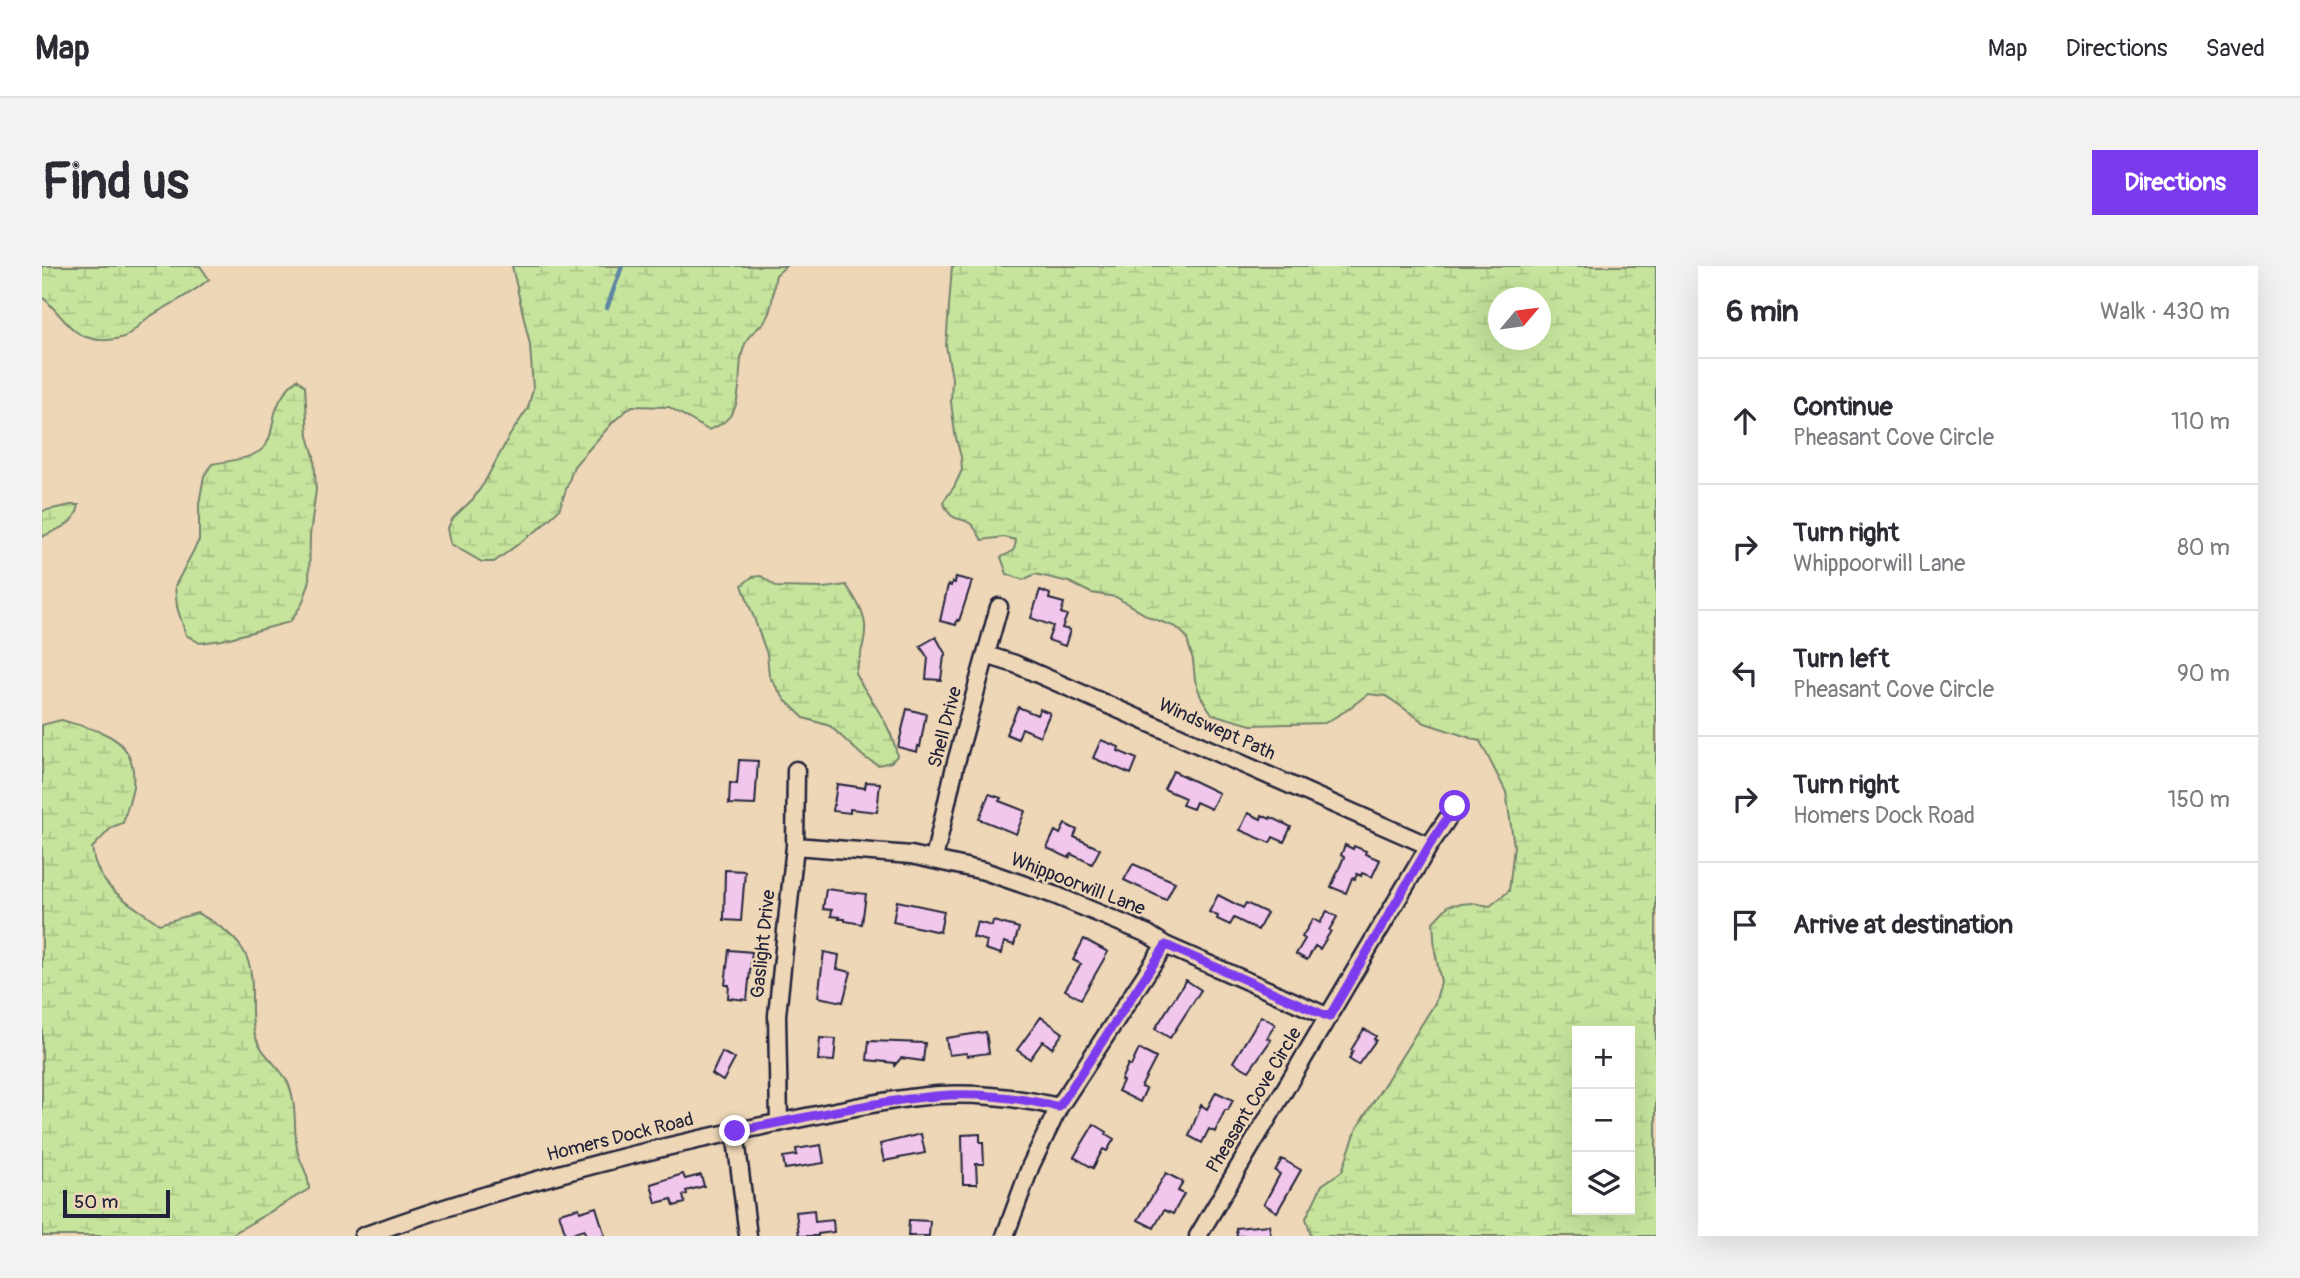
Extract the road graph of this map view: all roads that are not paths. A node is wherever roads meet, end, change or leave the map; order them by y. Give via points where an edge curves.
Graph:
1 (999, 607) dead end
2 (986, 655) junction
3 (796, 770) dead end
4 (1455, 806) dead end
5 (795, 846) junction
6 (1429, 846) junction
7 (934, 859) junction
8 (1166, 945) junction
9 (1329, 1017) junction
10 (1059, 1107) junction
11 (779, 1123) junction
12 (735, 1131) junction
13 (389, 1232) edge
14 (363, 1236) edge
15 (748, 1236) edge
16 (1005, 1236) edge
17 (1198, 1236) edge

1 - 2 street, Shell Drive
2 - 6 street, Windswept Path
2 - 7 street, Shell Drive
3 - 5 street, Gaslight Drive
4 - 6 street, Pheasant Cove Circle
5 - 7 street, Whippoorwill Lane
5 - 11 street, Gaslight Drive via 777,1015
6 - 9 street, Pheasant Cove Circle
7 - 8 street, Whippoorwill Lane via 1058,897
8 - 9 street, Whippoorwill Lane
8 - 10 street
9 - 17 street, Pheasant Cove Circle
10 - 11 street, Homers Dock Road via 939,1095
10 - 16 street
11 - 12 street, Homers Dock Road
12 - 13 street, Homers Dock Road via 545,1177
12 - 15 street
13 - 14 street, Homers Dock Road

